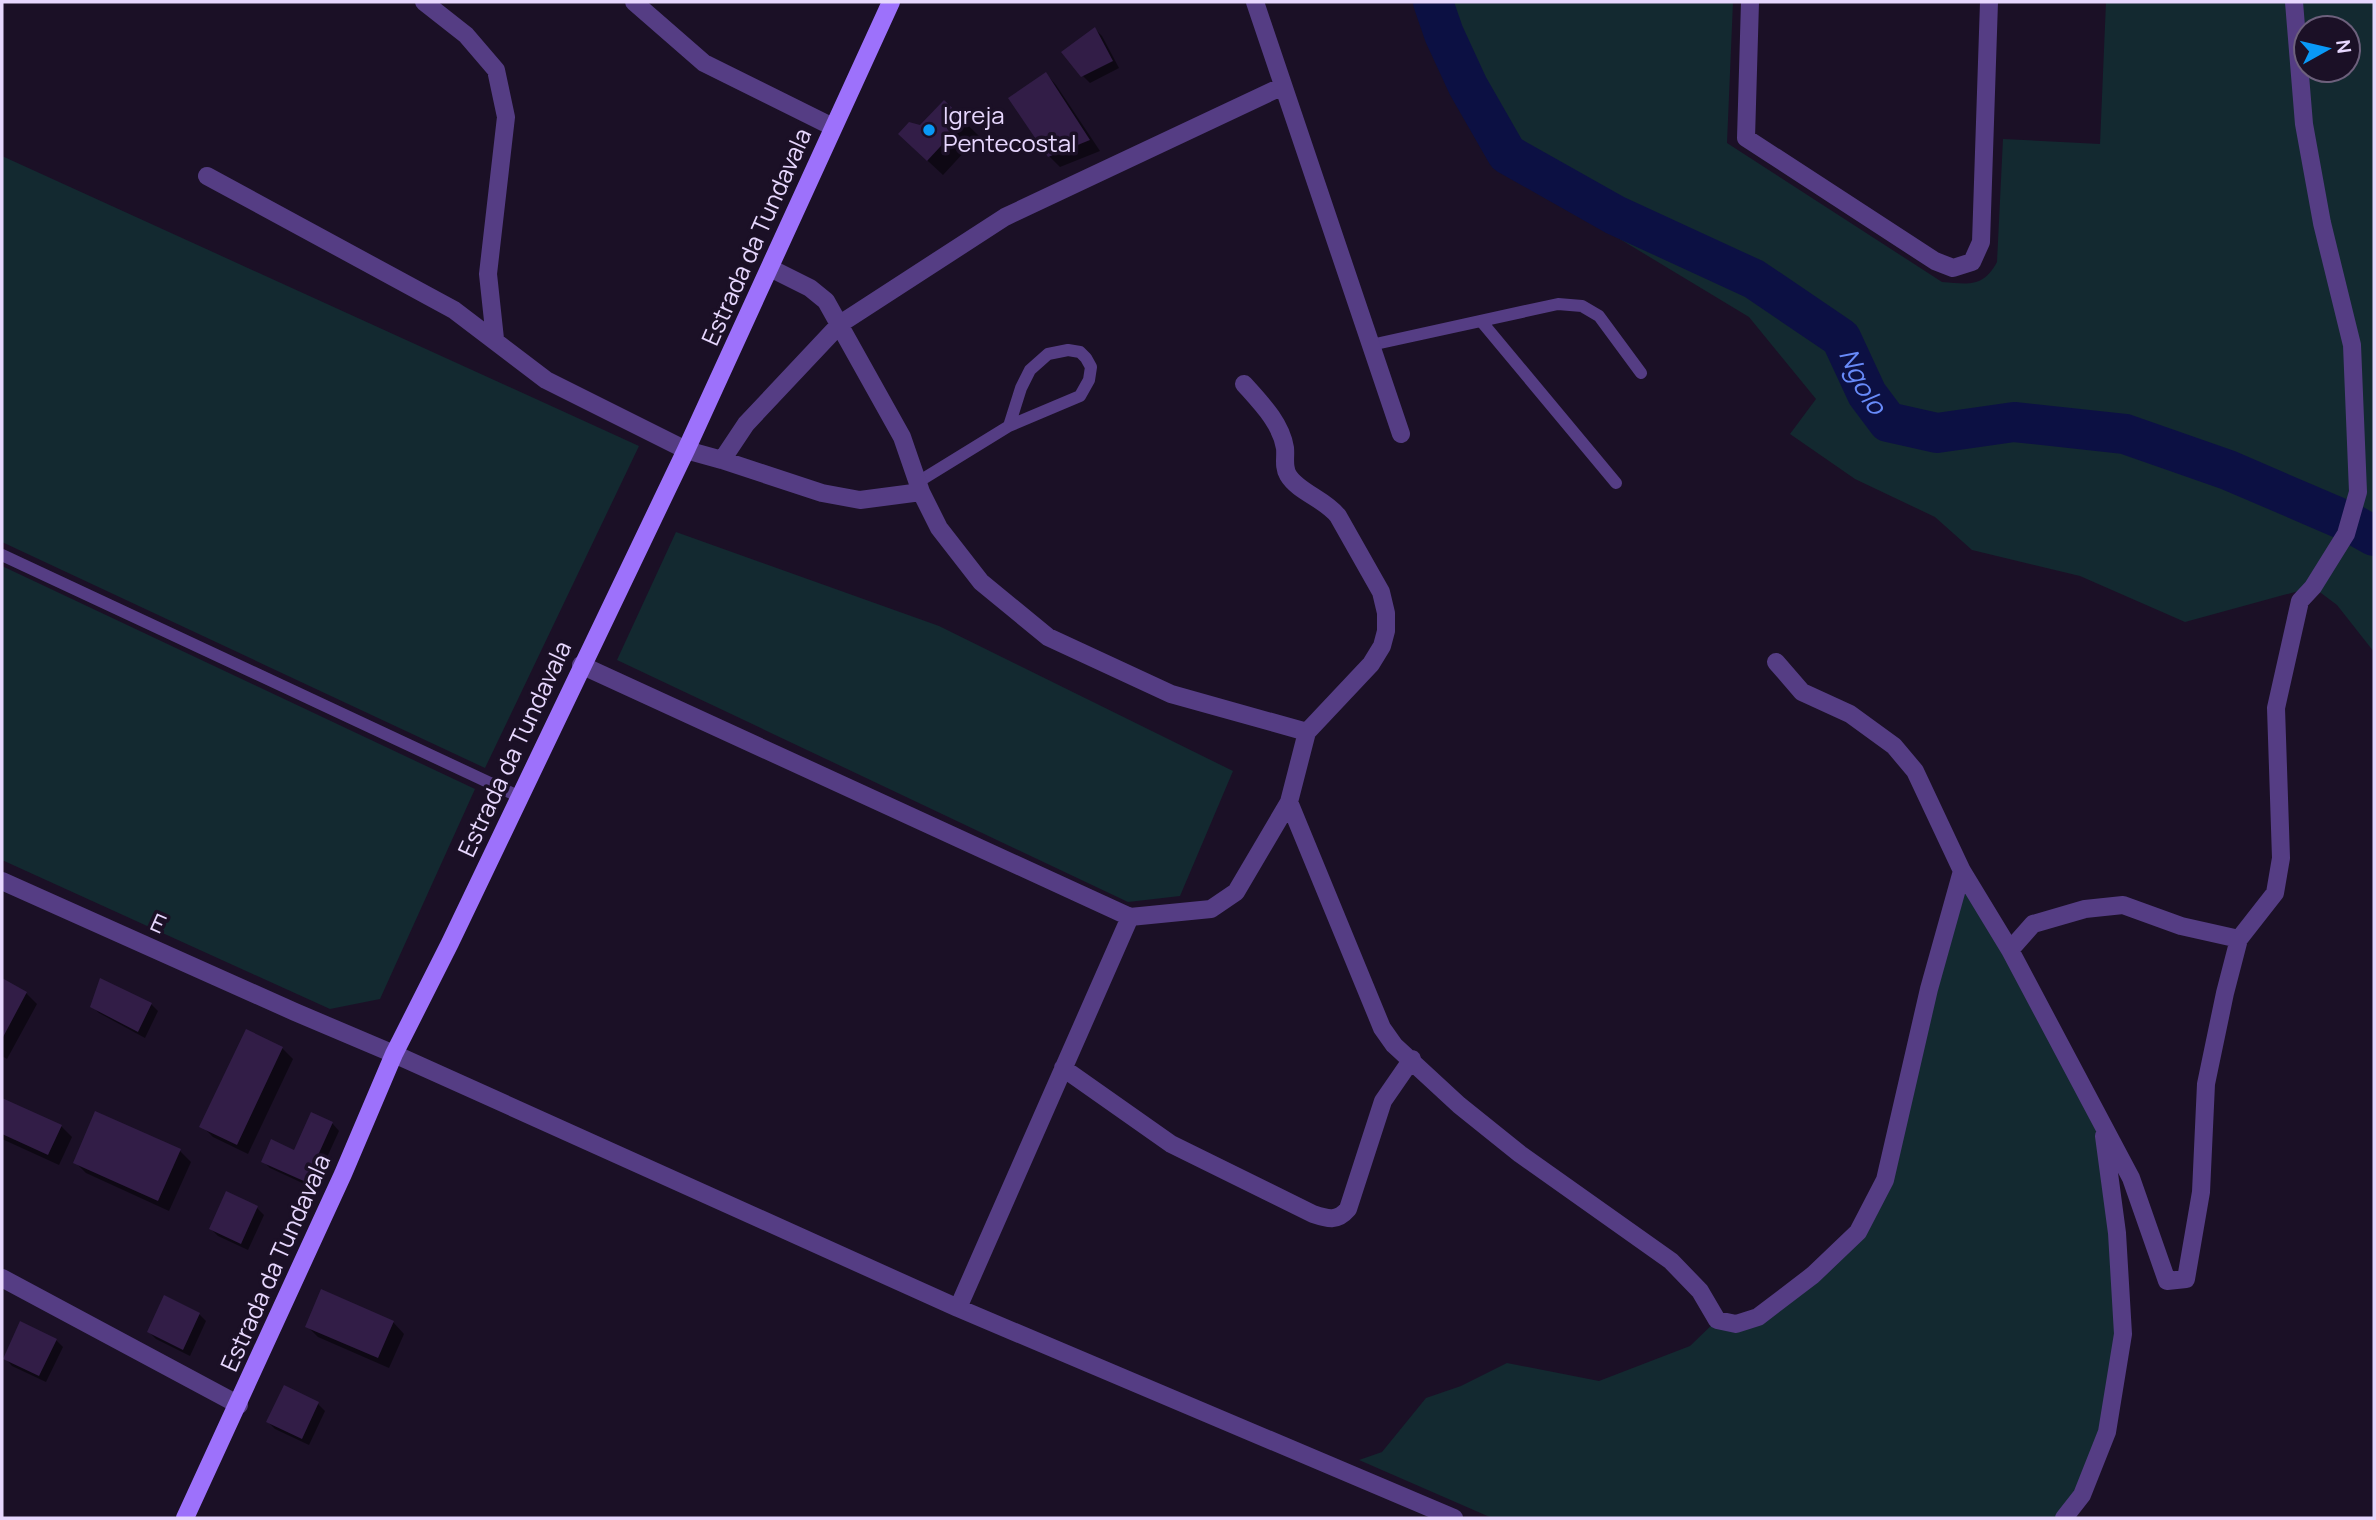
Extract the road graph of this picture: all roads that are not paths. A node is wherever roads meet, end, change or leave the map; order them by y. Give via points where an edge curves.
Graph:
1 (424, 2) edge
2 (634, 2) edge
3 (891, 2) edge
4 (1255, 2) edge
5 (1750, 2) edge
6 (1989, 2) edge
7 (2294, 2) edge
8 (1283, 86) junction
9 (833, 127) junction
10 (207, 176) dead end
11 (770, 268) junction
12 (1481, 321) junction
13 (840, 324) junction
14 (495, 339) junction
15 (1371, 345) junction
16 (1641, 373) dead end
17 (1244, 384) dead end
18 (1009, 426) junction
19 (1401, 434) dead end
20 (685, 450) junction
21 (722, 460) junction
22 (1616, 483) dead end
23 (920, 487) junction
24 (2, 555) edge
25 (1776, 662) dead end
26 (581, 665) junction
27 (1307, 732) junction
28 (520, 797) junction
29 (1289, 802) junction
30 (1962, 871) junction
31 (2, 881) edge
32 (1130, 917) junction
33 (2239, 939) junction
34 (2010, 950) junction
35 (394, 1054) junction
36 (1412, 1059) junction
37 (1063, 1068) junction
38 (2102, 1123) junction
39 (2, 1280) edge
40 (958, 1308) junction
41 (239, 1405) junction
42 (185, 1518) edge
43 (1454, 1518) edge
44 (2064, 1518) edge

1 - 14 street via 466,35 496,70 504,106 488,274
2 - 9 street via 704,63
3 - 9 main road, Estrada da Tundavala
4 - 8 street
5 - 6 street via 1746,138 1935,261 1953,268 1972,262 1981,242
7 - 33 street via 2304,124 2352,345 2358,492 2346,534 2300,601 2276,708 2281,858 2275,894
8 - 13 street via 1005,217
8 - 15 street
9 - 11 main road, Estrada da Tundavala
10 - 14 street via 453,310
11 - 13 street via 810,288 826,301
11 - 20 main road, Estrada da Tundavala
12 - 15 lane
12 - 16 lane via 1558,304 1582,306 1599,316
12 - 22 lane
13 - 21 street via 746,424
13 - 23 street via 902,437
14 - 20 street via 546,380
15 - 19 street
17 - 27 street via 1279,430 1287,474 1331,506 1381,592 1386,613 1382,646 1371,664
18 - 18 lane via 1030,370 1048,354 1068,350 1086,358 1091,367 1089,380 1080,396
18 - 23 lane
20 - 21 street
20 - 26 main road, Estrada da Tundavala
21 - 23 street via 822,493 860,500
23 - 27 street via 939,528 981,582 1048,637 1171,694
24 - 28 lane
25 - 30 street via 1802,692 1850,714 1894,746 1915,771
26 - 28 main road, Estrada da Tundavala
26 - 32 street
27 - 29 street
28 - 35 main road, Estrada da Tundavala
29 - 32 street via 1237,892 1211,909
29 - 36 street via 1382,1028
30 - 34 street
30 - 36 street via 1885,1180 1858,1232 1813,1275 1758,1317 1735,1324 1717,1320 1700,1291 1671,1261 1520,1154
31 - 35 street, E
32 - 37 street
33 - 34 street via 2181,926 2123,905 2085,909 2033,924
33 - 38 street via 2206,1084 2201,1192 2186,1279 2167,1281 2131,1178
34 - 38 street
35 - 40 street, E
35 - 41 main road, Estrada da Tundavala
36 - 37 street via 1383,1101 1348,1209 1331,1220 1171,1144
37 - 40 street
38 - 44 street via 2117,1233 2123,1334 2107,1432 2082,1495
39 - 41 street
40 - 43 street, E
41 - 42 main road, Estrada da Tundavala

